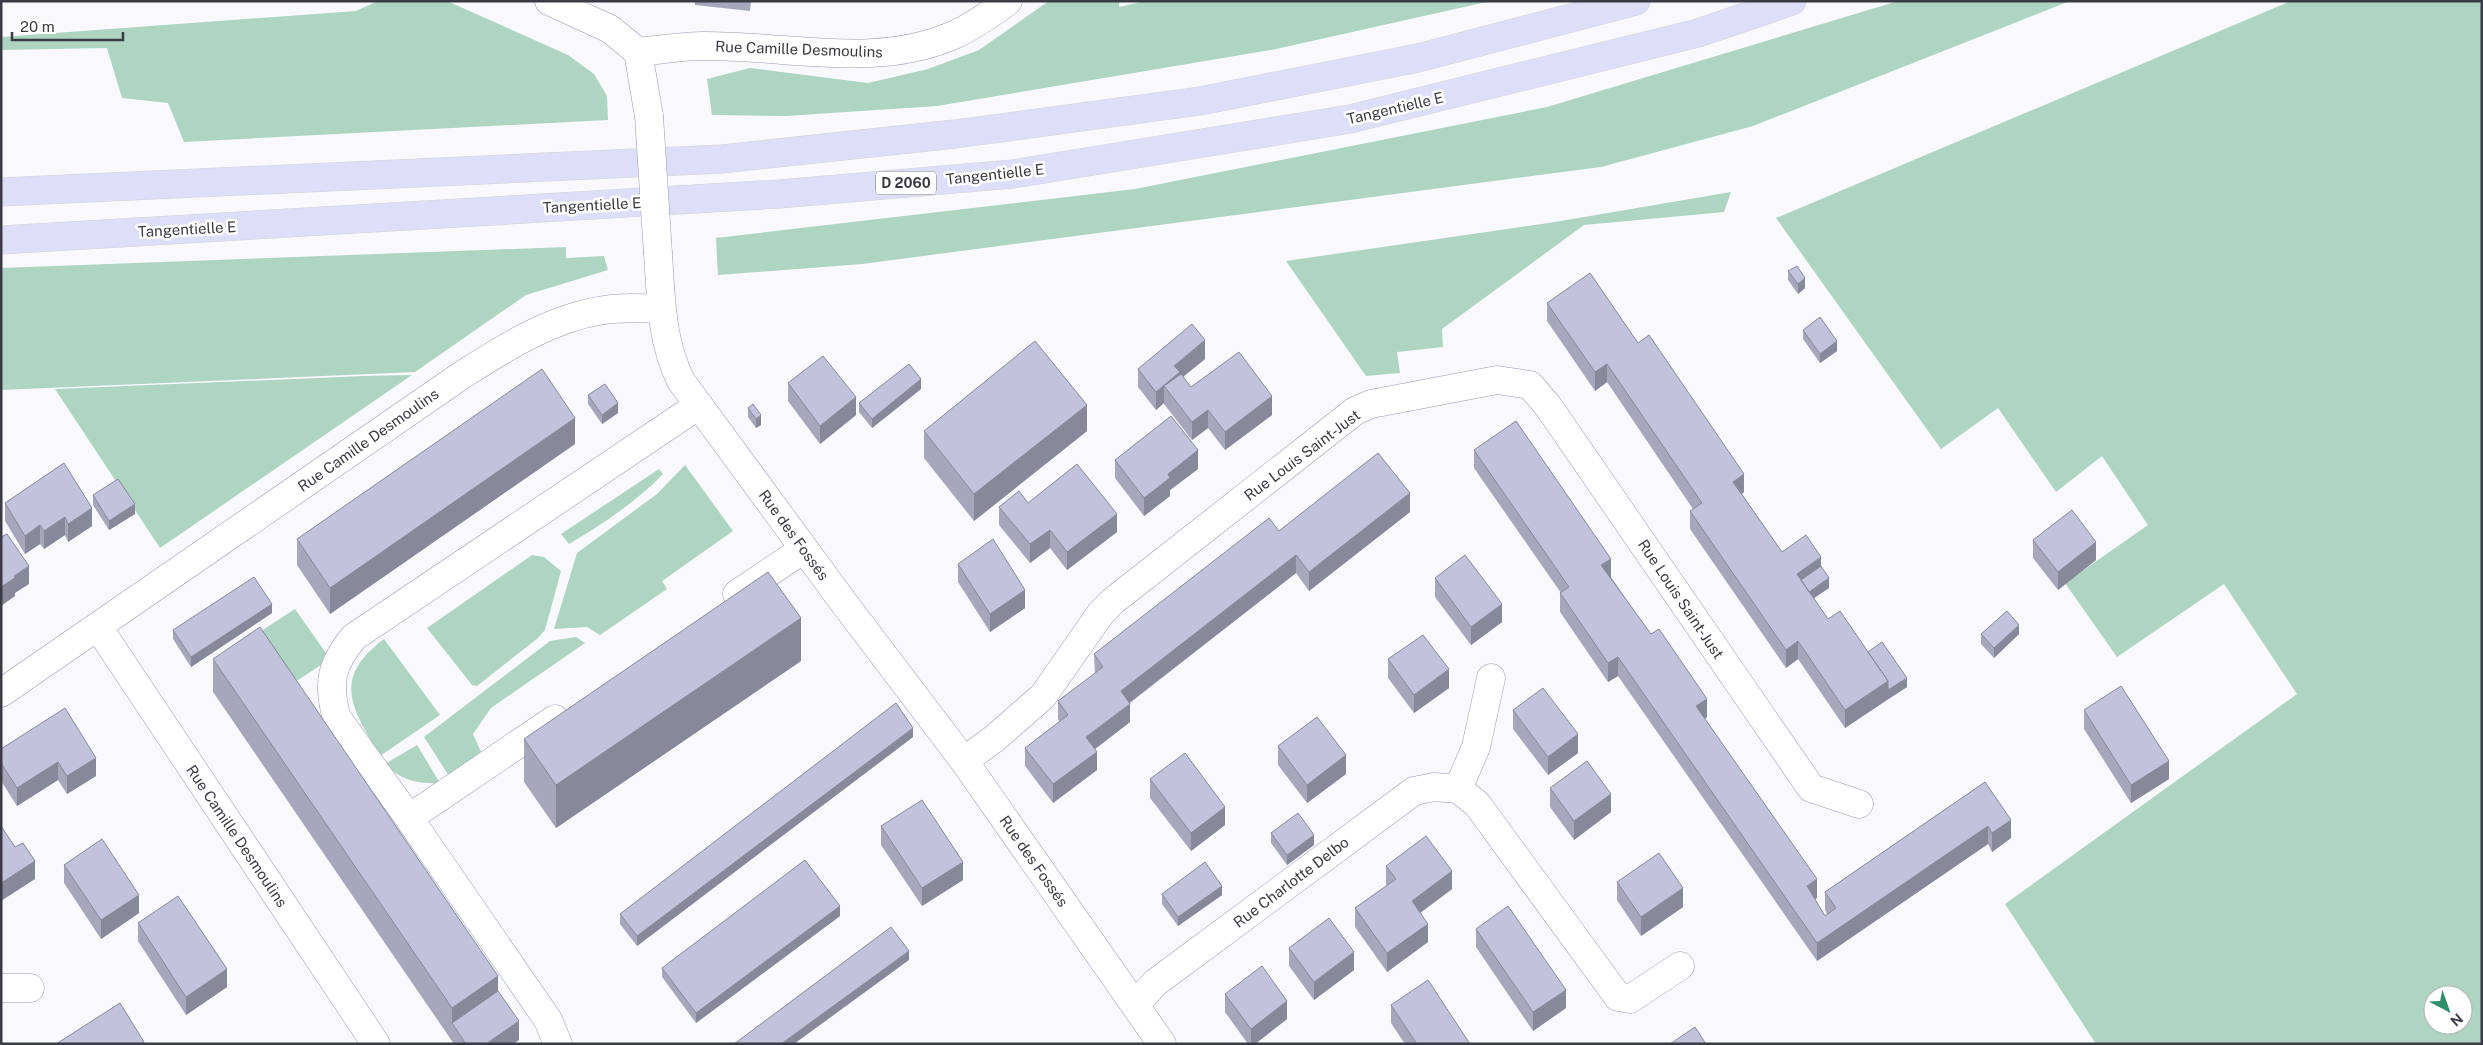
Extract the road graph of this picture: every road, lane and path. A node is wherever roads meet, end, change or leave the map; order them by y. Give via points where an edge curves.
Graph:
1 (549, 1) edge
2 (1008, 1) edge
3 (1636, 1) edge
4 (1792, 1) edge
5 (638, 52) junction
6 (1, 192) edge
7 (1, 240) edge
8 (661, 309) junction
9 (699, 405) junction
10 (804, 549) junction
11 (718, 607) edge
12 (98, 628) junction
13 (1491, 678) dead end
14 (1, 693) edge
15 (573, 707) edge
16 (964, 761) junction
17 (1458, 789) junction
18 (1859, 804) dead end
19 (409, 818) junction
20 (1680, 966) dead end
21 (1, 988) edge
22 (30, 988) dead end
23 (1135, 1004) junction
24 (376, 1044) edge
25 (558, 1044) edge
26 (1162, 1044) edge

1 - 5 street via 610,29
2 - 5 street, Rue Camille Desmoulins via 956,34 892,52 854,54 702,46
3 - 6 main road via 1418,58 1200,102 955,134 722,158
4 - 7 main road, Tangentielle E / D 2060 via 1698,33 1350,120 1013,174 779,194
5 - 8 street, Rue des Fossés, bridge via 649,116
8 - 9 street, Rue des Fossés via 674,368
8 - 12 street, Rue Camille Desmoulins via 604,310 548,325 510,344
9 - 10 street, Rue des Fossés
9 - 19 street via 360,632 343,650 331,676 337,718
10 - 11 street
10 - 16 street, Rue des Fossés
12 - 14 street, Rue Camille Desmoulins
12 - 24 street, Rue Camille Desmoulins
13 - 17 street via 1476,747
15 - 19 street
16 - 18 street, Rue Louis Saint-Just via 1042,696 1101,612 1113,601 1355,411 1371,404 1497,380 1530,385 1548,406 1810,788
16 - 23 street, Rue des Fossés
17 - 20 street via 1477,804 1618,996 1630,999
17 - 23 street, Rue Charlotte Delbo via 1434,786 1414,791 1155,983
19 - 25 street via 548,1020
21 - 22 street
23 - 26 street, Rue des Fossés

